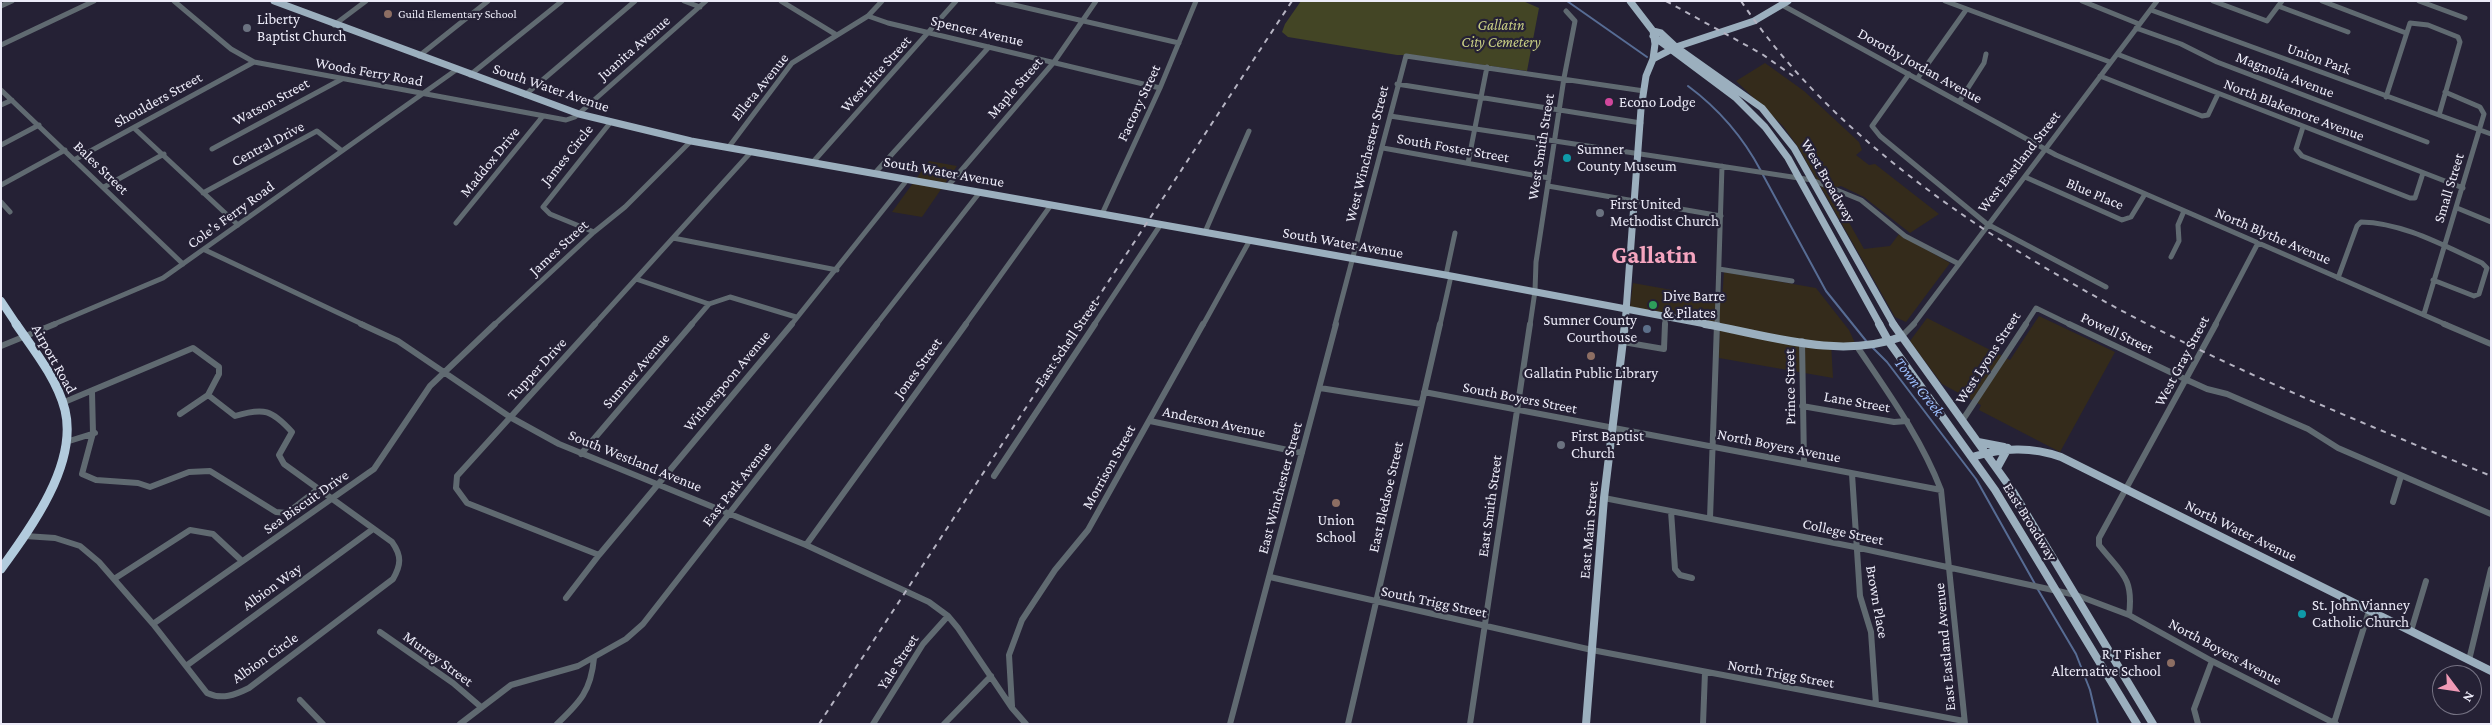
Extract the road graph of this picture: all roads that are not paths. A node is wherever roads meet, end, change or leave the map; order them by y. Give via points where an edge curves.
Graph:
1 (12, 1) edge
2 (94, 1) edge
3 (174, 1) edge
4 (366, 1) edge
5 (488, 1) edge
6 (562, 1) edge
7 (635, 1) edge
8 (684, 1) edge
9 (706, 1) edge
10 (781, 1) edge
11 (882, 1) edge
12 (956, 1) edge
13 (997, 1) edge
14 (1096, 1) edge
15 (1630, 1) edge
16 (1945, 1) edge
17 (2082, 1) edge
18 (2157, 1) edge
19 (2213, 1) edge
20 (2322, 1) edge
21 (2419, 1) edge
22 (278, 2) edge
23 (1195, 2) edge
24 (1785, 3) edge
25 (2280, 4) edge
26 (1, 6) edge
27 (700, 7) junction
28 (1966, 10) junction
29 (2151, 10) junction
30 (1566, 11) dead end
31 (868, 16) junction
32 (2465, 18) dead end
33 (1082, 21) junction
34 (334, 25) junction
35 (2138, 26) junction
36 (930, 32) junction
37 (2348, 32) dead end
38 (2406, 32) junction
39 (836, 34) junction
40 (1653, 34) junction
41 (1179, 43) junction
42 (1, 44) edge
43 (989, 47) junction
44 (1676, 47) junction
45 (1669, 50) junction
46 (1986, 54) dead end
47 (2117, 54) junction
48 (419, 56) junction
49 (1653, 59) junction
50 (254, 62) junction
51 (1054, 62) junction
52 (2110, 62) junction
53 (1487, 67) junction
54 (456, 70) junction
55 (1909, 74) junction
56 (470, 75) junction
57 (2100, 76) junction
58 (1564, 78) junction
59 (342, 79) junction
60 (1917, 79) junction
61 (1397, 84) junction
62 (1160, 88) junction
63 (1, 90) edge
64 (1644, 91) junction
65 (2445, 92) junction
66 (422, 94) junction
67 (2218, 94) junction
68 (525, 95) junction
69 (2386, 97) junction
70 (1480, 98) junction
71 (12, 100) junction
72 (1959, 102) junction
73 (1, 105) edge
74 (1757, 105) junction
75 (1560, 110) junction
76 (1748, 110) junction
77 (579, 114) junction
78 (2439, 115) junction
79 (543, 116) junction
80 (1390, 116) junction
81 (610, 123) junction
82 (1641, 123) junction
83 (39, 126) junction
84 (2303, 127) junction
85 (134, 128) junction
86 (1473, 130) junction
87 (2479, 130) junction
88 (1249, 131) dead end
89 (2491, 134) edge
90 (690, 141) junction
91 (1554, 142) junction
92 (2427, 142) dead end
93 (1, 145) edge
94 (212, 148) dead end
95 (728, 148) junction
96 (1383, 148) junction
97 (65, 150) junction
98 (2046, 150) junction
99 (342, 151) junction
100 (751, 152) junction
101 (164, 154) junction
102 (1638, 155) junction
103 (74, 160) junction
104 (812, 162) junction
105 (1468, 163) junction
106 (1722, 166) junction
107 (2423, 173) junction
108 (874, 174) junction
109 (1798, 177) junction
110 (2026, 177) junction
111 (1549, 178) junction
112 (907, 180) junction
113 (1812, 180) junction
114 (1, 185) edge
115 (1548, 186) junction
116 (104, 187) junction
117 (947, 187) junction
118 (2463, 188) junction
119 (980, 192) junction
120 (203, 193) junction
121 (2145, 194) junction
122 (1634, 200) junction
123 (1, 202) edge
124 (1051, 205) junction
125 (2457, 208) junction
126 (2184, 211) junction
127 (10, 212) dead end
128 (1102, 214) junction
129 (1722, 216) junction
130 (2491, 222) edge
131 (456, 223) dead end
132 (1161, 224) junction
133 (1987, 224) junction
134 (238, 225) junction
135 (594, 232) junction
136 (1205, 232) junction
137 (1455, 233) dead end
138 (673, 238) junction
139 (1250, 240) junction
140 (2258, 243) junction
141 (2444, 247) junction
142 (205, 250) junction
143 (2171, 257) dead end
144 (1354, 259) junction
145 (183, 264) junction
146 (1958, 264) junction
147 (1719, 269) junction
148 (837, 270) junction
149 (1449, 275) junction
150 (2338, 278) junction
151 (636, 279) junction
152 (2433, 280) junction
153 (1792, 281) dead end
154 (2106, 287) dead end
155 (1535, 291) junction
156 (1, 301) edge
157 (709, 304) junction
158 (1626, 308) junction
159 (2036, 308) joint
160 (2424, 314) junction
161 (1665, 315) junction
162 (796, 317) junction
163 (1716, 324) junction
164 (25, 337) junction
165 (1901, 337) junction
166 (1802, 341) junction
167 (1623, 342) junction
168 (1889, 342) junction
169 (2491, 344) edge
170 (1, 346) edge
171 (1861, 348) junction
172 (444, 371) junction
173 (2187, 380) junction
174 (1320, 388) junction
175 (92, 392) junction
176 (1424, 392) junction
177 (208, 395) junction
178 (62, 404) junction
179 (1421, 404) junction
180 (1802, 406) junction
181 (1517, 410) junction
182 (1954, 412) joint
183 (180, 414) dead end
184 (510, 416) junction
185 (1150, 420) junction
186 (1907, 421) junction
187 (1962, 421) junction
188 (1612, 429) junction
189 (95, 433) junction
190 (66, 442) junction
191 (1978, 442) junction
192 (1711, 446) junction
193 (2008, 448) junction
194 (1302, 452) junction
195 (1986, 452) junction
196 (581, 454) junction
197 (1972, 457) junction
198 (1804, 463) junction
199 (1997, 468) junction
200 (1852, 474) junction
201 (994, 476) dead end
202 (2402, 476) junction
203 (658, 484) junction
204 (318, 489) junction
205 (1940, 490) junction
206 (2126, 490) junction
207 (1604, 498) junction
208 (331, 499) junction
209 (2393, 502) dead end
210 (1671, 511) junction
211 (730, 514) junction
212 (2491, 514) edge
213 (1710, 518) junction
214 (373, 529) junction
215 (25, 536) junction
216 (806, 545) junction
217 (1856, 547) junction
218 (599, 555) junction
219 (242, 561) junction
220 (1, 569) edge
221 (1950, 569) junction
222 (2491, 569) edge
223 (1270, 577) junction
224 (1692, 578) dead end
225 (114, 579) junction
226 (2426, 581) dead end
227 (2057, 591) junction
228 (2076, 595) junction
229 (566, 598) dead end
230 (1375, 602) junction
231 (2103, 604) joint
232 (2369, 610) junction
233 (2129, 615) junction
234 (948, 616) junction
235 (153, 624) junction
236 (1485, 626) junction
237 (2411, 631) junction
238 (380, 632) dead end
239 (1592, 650) junction
240 (594, 658) junction
241 (2469, 660) junction
242 (2212, 661) junction
243 (186, 666) junction
244 (2491, 671) edge
245 (1705, 672) junction
246 (991, 676) junction
247 (300, 700) dead end
248 (1876, 704) junction
249 (481, 707) junction
250 (1012, 708) junction
251 (1964, 722) edge
252 (2335, 723) edge
253 (322, 724) edge
254 (460, 724) edge
255 (557, 724) edge
256 (873, 724) edge
257 (944, 724) edge
258 (1026, 724) edge
259 (1230, 724) edge
260 (1348, 724) edge
261 (1470, 724) edge
262 (1586, 724) edge
263 (1703, 724) edge
264 (2137, 724) edge
265 (2153, 724) edge
266 (2198, 724) edge

1 - 26 street
2 - 42 street
3 - 50 street, Woods Ferry Road via 230,48
4 - 34 street
5 - 48 street
6 - 56 street
7 - 68 street
8 - 27 street
9 - 27 street, Juanita Avenue
10 - 39 street
11 - 31 street
12 - 36 street, West Hite Street
13 - 33 street
14 - 33 street, Maple Street
15 - 40 main road
16 - 28 street
17 - 35 street, Magnolia Avenue
18 - 29 street, West Eastland Street
19 - 25 street via 2266,21
20 - 38 street
21 - 32 street
22 - 34 main road, South Water Avenue
23 - 41 street, Factory Street
24 - 44 main road via 1754,21
24 - 55 street, Dorothy Jordan Avenue
25 - 37 street
27 - 77 street, Juanita Avenue
28 - 52 street
28 - 60 street
29 - 35 street, West Eastland Street
29 - 69 street, Union Park
30 - 58 street, West Smith Street via 1575,21
31 - 36 street, Spencer Avenue
31 - 39 street, Elleta Avenue
33 - 41 street
33 - 51 street, Maple Street
34 - 48 main road, South Water Avenue
35 - 47 street, West Eastland Street
35 - 92 street, Magnolia Avenue via 2217,62
36 - 43 street, Spencer Avenue
36 - 104 street, West Hite Street
38 - 65 street via 2414,22 2460,40
38 - 69 street
39 - 95 street, Elleta Avenue via 792,63
40 - 44 main road, West Broadway via 1661,33
40 - 45 main road
40 - 49 main road, East Main Street
41 - 62 street, Factory Street
43 - 51 street, Spencer Avenue
43 - 108 street
44 - 45 main road
44 - 74 main road, West Broadway
45 - 49 main road
45 - 76 main road, West Broadway via 1728,91
46 - 72 street via 1984,63
47 - 52 street, West Eastland Street
47 - 67 street, North Blakemore Avenue
48 - 54 main road, South Water Avenue
49 - 64 main road, East Main Street
50 - 59 street, Woods Ferry Road
50 - 85 street, Shoulders Street
51 - 62 street, Spencer Avenue
51 - 117 street, Maple Street
52 - 57 street, West Eastland Street
53 - 58 street
53 - 61 street, West Winchester Street via 1406,56
53 - 70 street
54 - 56 main road, South Water Avenue
54 - 66 street, Cole's Ferry Road
55 - 60 street, Dorothy Jordan Avenue
55 - 133 street via 1872,126
56 - 68 main road, South Water Avenue
57 - 67 street via 2202,116 2208,115
57 - 98 street, West Eastland Street
58 - 64 street
58 - 75 street, West Smith Street
59 - 66 street, Woods Ferry Road
59 - 94 street, Watson Street
60 - 72 street, Dorothy Jordan Avenue
61 - 70 street
61 - 80 street, West Winchester Street
62 - 128 street, Factory Street
63 - 71 street, Bales Street
64 - 82 main road, East Main Street
65 - 78 street
65 - 87 street, Small Street via 2484,110
66 - 79 street, Woods Ferry Road
66 - 99 street, Cole's Ferry Road
67 - 84 street, North Blakemore Avenue
68 - 77 main road, South Water Avenue
69 - 78 street, Union Park
70 - 75 street
70 - 86 street
71 - 73 street
71 - 83 street, Bales Street
72 - 98 street, Dorothy Jordan Avenue
74 - 76 main road
74 - 113 main road, West Broadway via 1794,148
75 - 82 street
75 - 91 street, West Smith Street
76 - 109 main road, West Broadway via 1765,127
77 - 79 street, Woods Ferry Road via 566,120
77 - 81 main road, South Water Avenue
78 - 87 street, Union Park
79 - 131 street, Maddox Drive
80 - 86 street
80 - 96 street, West Winchester Street
81 - 90 main road, South Water Avenue
81 - 135 street, James Circle via 543,206 550,214
82 - 102 main road, East Main Street
83 - 93 street
83 - 97 street, Bales Street
84 - 107 street, North Blakemore Avenue
84 - 107 street via 2296,150 2302,156 2410,198 2415,198
85 - 101 street
85 - 103 street, Shoulders Street
86 - 91 street
86 - 105 street
87 - 89 street, Union Park
87 - 118 street, Small Street
88 - 136 street
90 - 95 main road, South Water Avenue
90 - 135 street, James Street via 625,207
91 - 102 street
91 - 111 street, West Smith Street
95 - 100 main road, South Water Avenue
96 - 105 street, South Foster Street
96 - 144 street, West Winchester Street
97 - 103 street, Bales Street
97 - 114 street
98 - 110 street, West Eastland Street
98 - 121 street, North Blythe Avenue
99 - 120 street, Central Drive via 317,131
99 - 134 street, Cole's Ferry Road
100 - 104 main road, South Water Avenue
100 - 138 street, Tupper Drive
101 - 116 street
101 - 120 street
102 - 106 street
102 - 122 main road, East Main Street
103 - 116 street, Bales Street
104 - 108 main road, South Water Avenue
105 - 111 street, South Foster Street
106 - 109 street
106 - 129 street
107 - 118 street, North Blakemore Avenue
108 - 112 main road, South Water Avenue
109 - 113 street
109 - 168 main road, West Broadway
110 - 121 street, Blue Place via 2122,220 2131,217
110 - 133 street, West Eastland Street
111 - 115 street, West Smith Street
112 - 117 main road, South Water Avenue
112 - 148 street, Witherspoon Avenue
113 - 146 street via 1861,200 1905,236
113 - 165 main road, West Broadway
115 - 122 street
115 - 155 street, West Smith Street via 1536,262
116 - 145 street, Bales Street
117 - 119 main road, South Water Avenue
118 - 125 street, Small Street
119 - 124 main road, South Water Avenue
119 - 211 street, East Park Avenue
120 - 134 street
121 - 126 street, North Blythe Avenue
122 - 129 street
122 - 158 main road, East Main Street
123 - 127 street
124 - 128 main road, South Water Avenue
124 - 216 street, Jones Street
125 - 130 street
125 - 141 street, Small Street
126 - 140 street, North Blythe Avenue
126 - 143 street via 2178,225 2179,242
128 - 132 main road, South Water Avenue
129 - 147 street
132 - 136 main road, South Water Avenue
132 - 201 street, East Schell Street
133 - 146 street, West Eastland Street
133 - 154 street
134 - 142 street, Cole's Ferry Road
135 - 172 street, James Street
136 - 139 main road, South Water Avenue
137 - 149 street, East Bledsoe Street
138 - 148 street
138 - 151 street, Tupper Drive
139 - 144 main road, South Water Avenue
139 - 185 street, Morrison Street
140 - 150 street, North Blythe Avenue
140 - 173 street, West Gray Street
141 - 150 street via 2384,224 2360,222
141 - 152 street, Small Street
141 - 152 street via 2487,268 2479,294 2474,296
142 - 145 street, Cole's Ferry Road
142 - 172 street, South Westland Avenue via 390,337
144 - 149 main road, South Water Avenue
144 - 174 street, East Winchester Street
145 - 164 street, Cole's Ferry Road via 148,286
146 - 165 street, West Eastland Street
147 - 153 street
147 - 163 street
148 - 162 street, Witherspoon Avenue
149 - 155 main road, South Water Avenue
149 - 176 street, East Bledsoe Street
150 - 160 street, North Blythe Avenue
151 - 157 street
151 - 184 street, Tupper Drive
152 - 160 street, Small Street
155 - 158 main road, South Water Avenue
155 - 181 street, East Smith Street
156 - 164 highway, Airport Road
157 - 162 street via 730,297
157 - 196 street, Sumner Avenue
158 - 161 main road
158 - 167 main road, East Main Street
159 - 173 street, Powell Street
159 - 187 street, West Lyons Street
160 - 169 street, North Blythe Avenue
161 - 163 main road
161 - 167 street via 1664,349
162 - 203 street, Witherspoon Avenue
163 - 166 main road
163 - 192 street
164 - 170 street, Cole's Ferry Road
164 - 178 highway, Airport Road
165 - 168 main road
165 - 182 main road, West Broadway
166 - 171 main road via 1846,349
166 - 180 street, Prince Street
167 - 188 main road, East Main Street
168 - 171 main road
168 - 197 main road, East Broadway
171 - 186 street, East Eastland Avenue
172 - 184 street, South Westland Avenue
172 - 208 street, Sea Biscuit Drive via 430,386 374,469
173 - 202 street, Powell Street via 2308,429 2338,448
173 - 206 street, West Gray Street
174 - 179 street
174 - 194 street, East Winchester Street
175 - 177 street via 193,348 219,367 219,374
175 - 178 street
175 - 189 street
176 - 179 street, East Bledsoe Street
176 - 181 street, South Boyers Street
177 - 183 street
177 - 204 street, Albion Circle via 235,416 261,408 278,415 292,432 279,455 284,464
178 - 190 highway, Airport Road via 67,427
179 - 230 street, East Bledsoe Street
180 - 186 street, Lane Street via 1894,422
180 - 198 street, Prince Street
181 - 188 street, South Boyers Street
181 - 236 street, East Smith Street
182 - 187 main road, East Broadway
184 - 196 street, South Westland Avenue via 530,430
184 - 218 street, Tupper Drive via 457,476 456,488 467,503
185 - 194 street, Anderson Avenue via 1185,430
185 - 250 street, Morrison Street via 1088,530 1066,554 1018,629 1010,649
186 - 205 street, East Eastland Avenue via 1929,459
187 - 191 main road, East Broadway
188 - 192 street, North Boyers Avenue
188 - 207 main road, East Main Street
189 - 190 street
189 - 204 street via 82,474 96,480 150,487 189,472 210,471 276,512 287,513
190 - 215 highway, Airport Road via 48,494
191 - 193 main road
191 - 195 main road, East Broadway
192 - 198 street, North Boyers Avenue
192 - 213 street
193 - 195 main road, North Water Avenue
193 - 199 main road
193 - 206 main road, North Water Avenue via 2050,452
194 - 223 street, East Winchester Street
195 - 197 main road, North Water Avenue
195 - 199 main road, East Broadway
196 - 203 street, South Westland Avenue
197 - 227 main road, East Broadway
198 - 200 street, North Boyers Avenue
199 - 228 main road, East Broadway
200 - 205 street, North Boyers Avenue
200 - 217 street, Brown Place
202 - 209 street
202 - 212 street, Powell Street
203 - 211 street, South Westland Avenue
203 - 218 street, Witherspoon Avenue
204 - 208 street, Albion Circle
205 - 221 street, East Eastland Avenue
206 - 232 main road, North Water Avenue
206 - 233 street, West Gray Street via 2099,545 2128,579 2133,593
207 - 210 street, College Street
207 - 239 main road, East Main Street
208 - 214 street, Albion Circle
208 - 219 street, Sea Biscuit Drive
210 - 213 street, College Street
210 - 224 street via 1675,570 1677,574
211 - 216 street, South Westland Avenue
211 - 240 street, East Park Avenue via 643,624 626,639
213 - 217 street, College Street
214 - 243 street, Albion Way
214 - 243 street, Albion Circle via 400,552 401,565 393,579 249,688 216,698 207,693
215 - 220 highway, Airport Road
215 - 225 street, Albion Circle via 54,538 80,546
216 - 234 street, South Westland Avenue via 917,596
217 - 221 street, College Street
217 - 248 street, Brown Place via 1860,596 1871,632
218 - 229 street, Witherspoon Avenue
219 - 225 street via 214,533 203,528 190,530
219 - 235 street, Sea Biscuit Drive
221 - 227 street, College Street
221 - 251 street, East Eastland Avenue
222 - 241 street
223 - 230 street, South Trigg Street
223 - 259 street, East Winchester Street
225 - 235 street, Albion Circle
226 - 237 street
227 - 228 street, College Street
227 - 264 main road, East Broadway
228 - 231 street, College Street
228 - 265 main road, East Broadway
230 - 236 street, South Trigg Street
230 - 260 street, East Bledsoe Street
231 - 233 street, North Boyers Avenue
232 - 237 main road, North Water Avenue
232 - 252 street
233 - 242 street, North Boyers Avenue
234 - 246 street, South Westland Avenue
234 - 256 street, Yale Street via 923,644
235 - 243 street, Albion Circle
236 - 239 street, South Trigg Street
236 - 261 street, East Smith Street
237 - 241 main road, North Water Avenue
238 - 249 street, Murrey Street via 453,683
239 - 245 street, North Trigg Street
239 - 262 main road, East Main Street
240 - 249 street, East Park Avenue via 578,666 511,685
240 - 255 street via 593,680 586,697
241 - 244 main road, North Water Avenue
242 - 252 street, North Boyers Avenue
242 - 266 street via 2194,709
245 - 248 street, North Trigg Street
245 - 263 street
246 - 250 street, South Westland Avenue
246 - 257 street
247 - 253 street
248 - 251 street, North Trigg Street
249 - 254 street, East Park Avenue
250 - 258 street, South Westland Avenue

